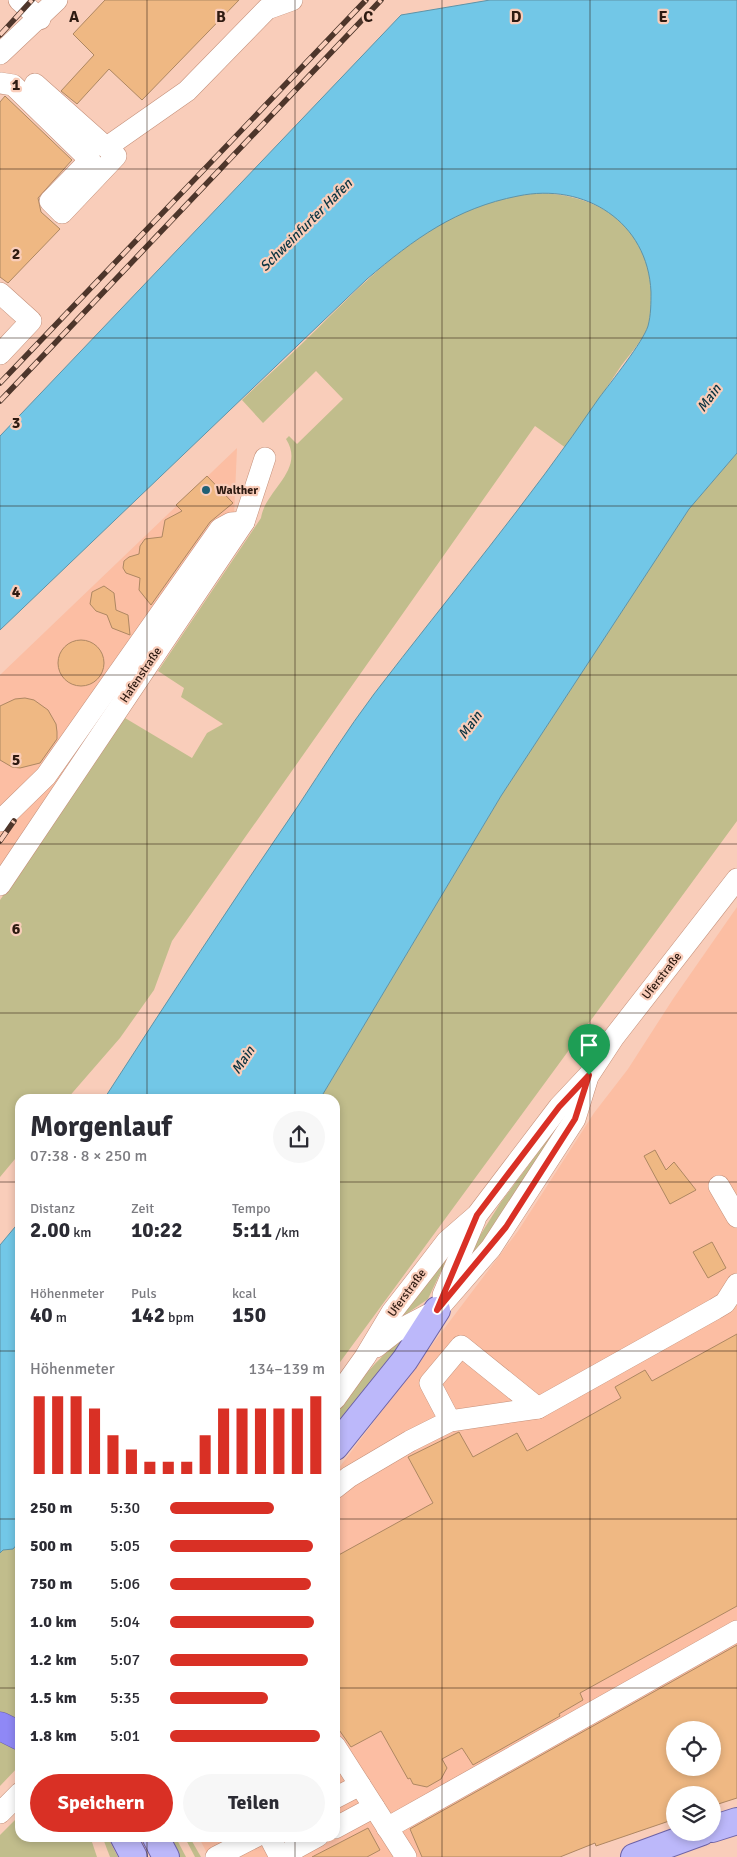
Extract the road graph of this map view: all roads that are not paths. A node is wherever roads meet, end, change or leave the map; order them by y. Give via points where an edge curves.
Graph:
1 (20, 0) edge
2 (57, 0) edge
3 (292, 0) edge
4 (40, 19) junction
5 (0, 54) edge
6 (0, 83) edge
7 (35, 84) dead end
8 (107, 147) junction
9 (0, 292) edge
10 (0, 354) edge
11 (265, 458) dead end
12 (181, 600) junction
13 (0, 821) edge
14 (737, 879) edge
15 (0, 885) edge
16 (589, 1075) junction
17 (719, 1186) dead end
18 (477, 1215) junction
19 (737, 1217) edge
20 (737, 1284) edge
21 (437, 1310) junction
22 (365, 1357) junction
23 (340, 1392) edge
24 (538, 1408) junction
25 (450, 1421) junction
26 (340, 1441) edge
27 (340, 1484) edge
28 (737, 1631) edge
29 (0, 1726) edge
30 (15, 1734) edge
31 (340, 1754) edge
32 (360, 1785) junction
33 (340, 1795) edge
34 (15, 1798) edge
35 (374, 1807) junction
36 (0, 1813) edge
37 (737, 1821) edge
38 (340, 1825) edge
39 (721, 1826) edge
40 (388, 1828) junction
41 (678, 1841) edge
42 (126, 1842) edge
43 (240, 1842) edge
44 (272, 1842) edge
45 (307, 1842) edge
46 (222, 1848) edge
47 (134, 1857) edge
48 (406, 1857) edge
49 (634, 1857) edge

1 - 4 street
2 - 4 street
3 - 8 street via 267,9 187,91
4 - 5 street
6 - 8 street via 13,85 90,160 50,201 62,213 116,156
7 - 8 street
9 - 10 street via 31,322
11 - 12 street, Hafenstraße via 244,522
12 - 13 street via 46,776
12 - 15 street, Hafenstraße
14 - 16 street, Uferstraße via 614,1037
16 - 18 street, Uferstraße via 559,1107
16 - 21 street, Uferstraße via 575,1119 512,1218 486,1254
17 - 19 street
18 - 21 street, Uferstraße
18 - 22 street, Uferstraße via 447,1241 427,1266 392,1312
20 - 24 street via 725,1303
21 - 22 street, Uferstraße via 395,1332
21 - 26 main road via 405,1360
22 - 23 street, Uferstraße
24 - 25 street
24 - 25 street via 461,1346 430,1383
25 - 27 street via 403,1445
28 - 40 street
29 - 30 highway
31 - 32 street
32 - 33 street
32 - 35 street
34 - 36 street
35 - 38 street
35 - 40 street
37 - 39 main road
40 - 48 street
41 - 49 main road
42 - 47 main road
43 - 46 street
44 - 45 street via 280,1857

